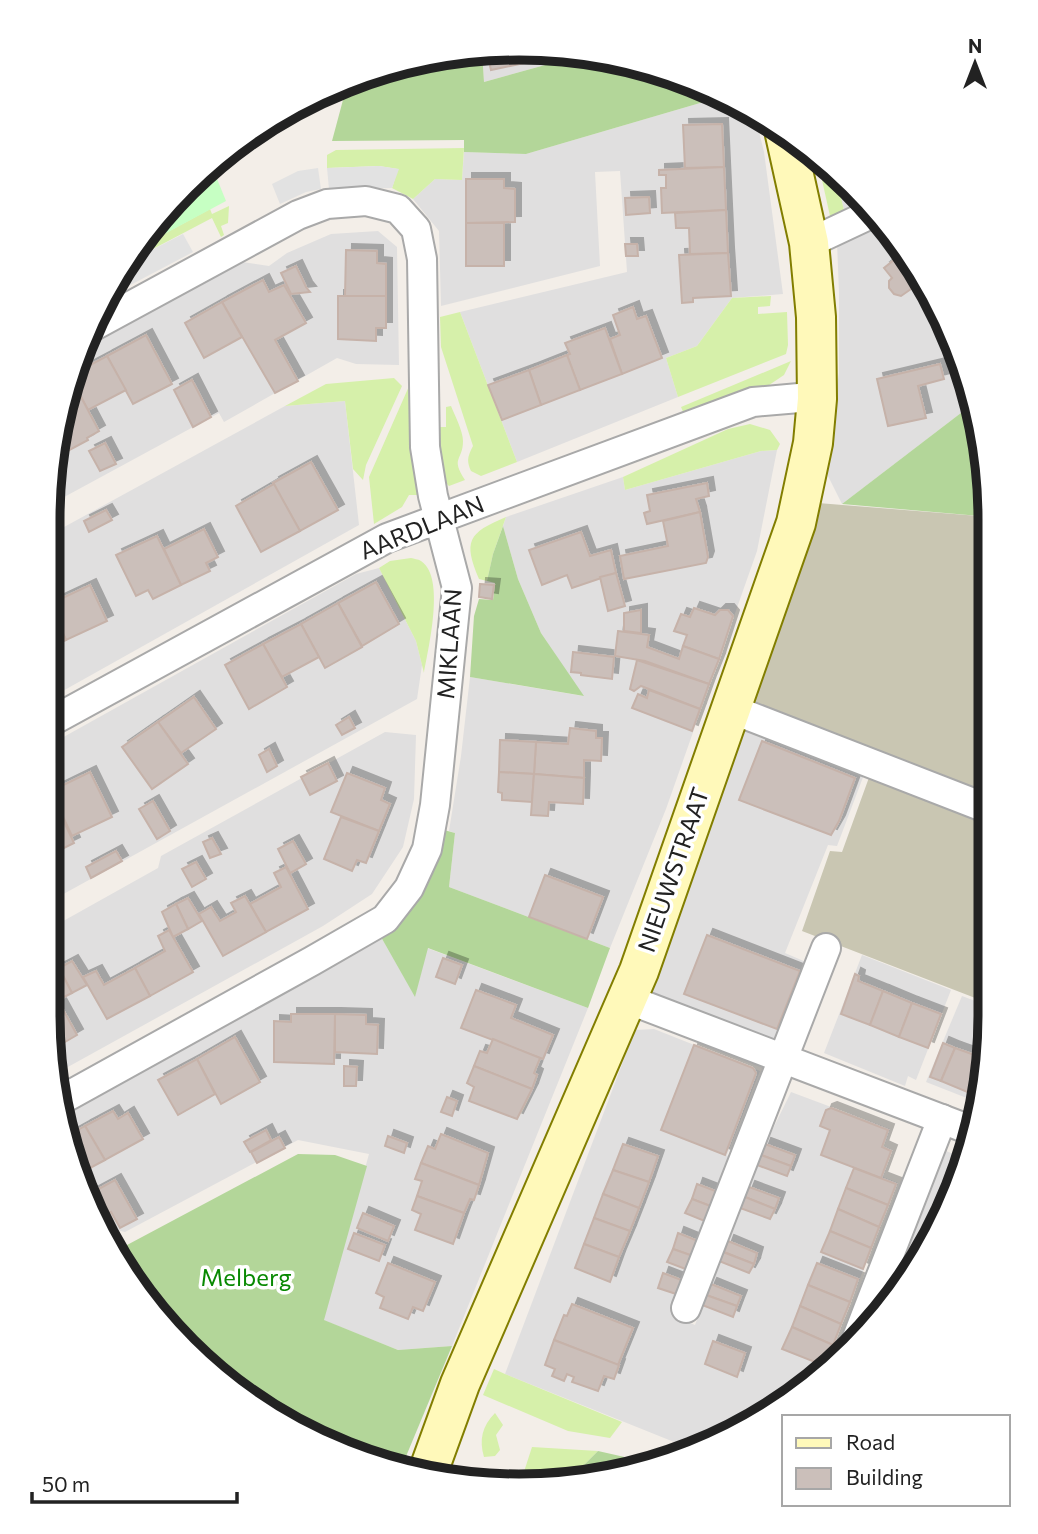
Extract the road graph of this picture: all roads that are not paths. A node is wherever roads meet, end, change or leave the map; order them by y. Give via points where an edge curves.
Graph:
1 (788, 146) edge
2 (865, 217) edge
3 (809, 243) junction
4 (105, 320) edge
5 (817, 399) junction
6 (439, 519) junction
7 (731, 709) junction
8 (60, 718) edge
9 (978, 805) edge
10 (827, 948) dead end
11 (627, 999) junction
12 (784, 1059) junction
13 (67, 1097) edge
14 (942, 1119) junction
15 (965, 1128) edge
16 (686, 1308) dead end
17 (865, 1317) edge
18 (430, 1466) edge

1 - 3 street, NIEUWSTRAAT
2 - 3 street
3 - 5 street, NIEUWSTRAAT
4 - 6 street, MIKLAAN via 308,211 327,204 366,201 398,209 416,229 422,259 425,447
5 - 6 street, AARDLAAN via 753,402
5 - 7 street, NIEUWSTRAAT via 796,523
6 - 8 street, AARDLAAN via 387,538
6 - 13 street, MIKLAAN via 457,588 435,805 427,849 409,888 384,919
7 - 9 street
7 - 11 street, NIEUWSTRAAT
10 - 12 street
11 - 12 street
11 - 18 street, NIEUWSTRAAT via 460,1384
12 - 14 street
12 - 16 street
14 - 15 street
14 - 17 street

